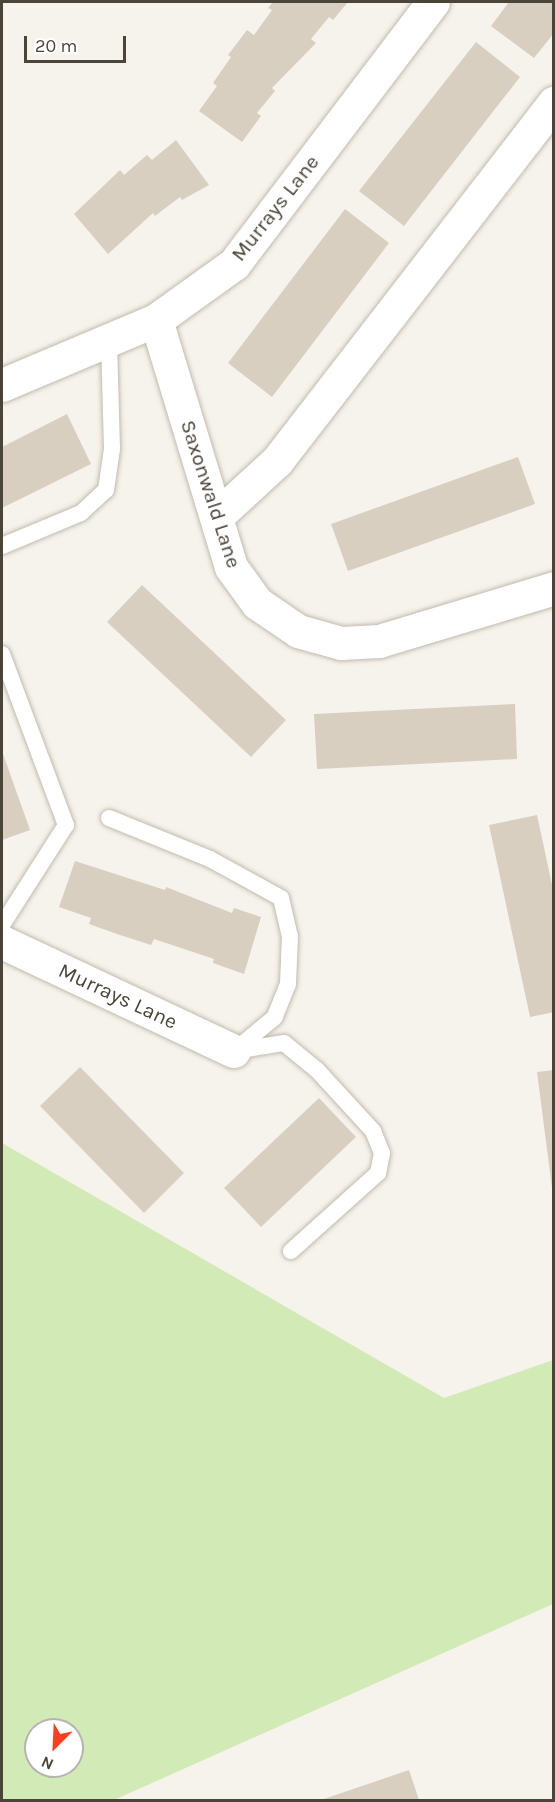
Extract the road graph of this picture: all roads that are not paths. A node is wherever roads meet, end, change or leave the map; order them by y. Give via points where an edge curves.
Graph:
1 (433, 2) edge
2 (554, 102) edge
3 (156, 320) junction
4 (108, 340) junction
5 (2, 386) edge
6 (216, 517) junction
7 (2, 546) edge
8 (554, 588) edge
9 (2, 654) edge
10 (109, 818) dead end
11 (2, 925) edge
12 (2, 942) edge
13 (234, 1051) junction
14 (291, 1251) dead end

1 - 3 street, Murrays Lane via 234,264
2 - 6 street via 277,461
3 - 4 street, Murrays Lane
3 - 6 street, Saxonwald Lane
4 - 5 street, Murrays Lane
4 - 7 lane via 112,448 106,490 81,513
6 - 8 street, Saxonwald Lane via 231,567 257,603 298,631 341,643 379,641
9 - 11 lane via 66,825
10 - 13 lane via 210,859 281,898 290,936 288,984 275,1017
12 - 13 street, Murrays Lane
13 - 14 lane via 284,1043 317,1070 374,1131 382,1153 378,1173

